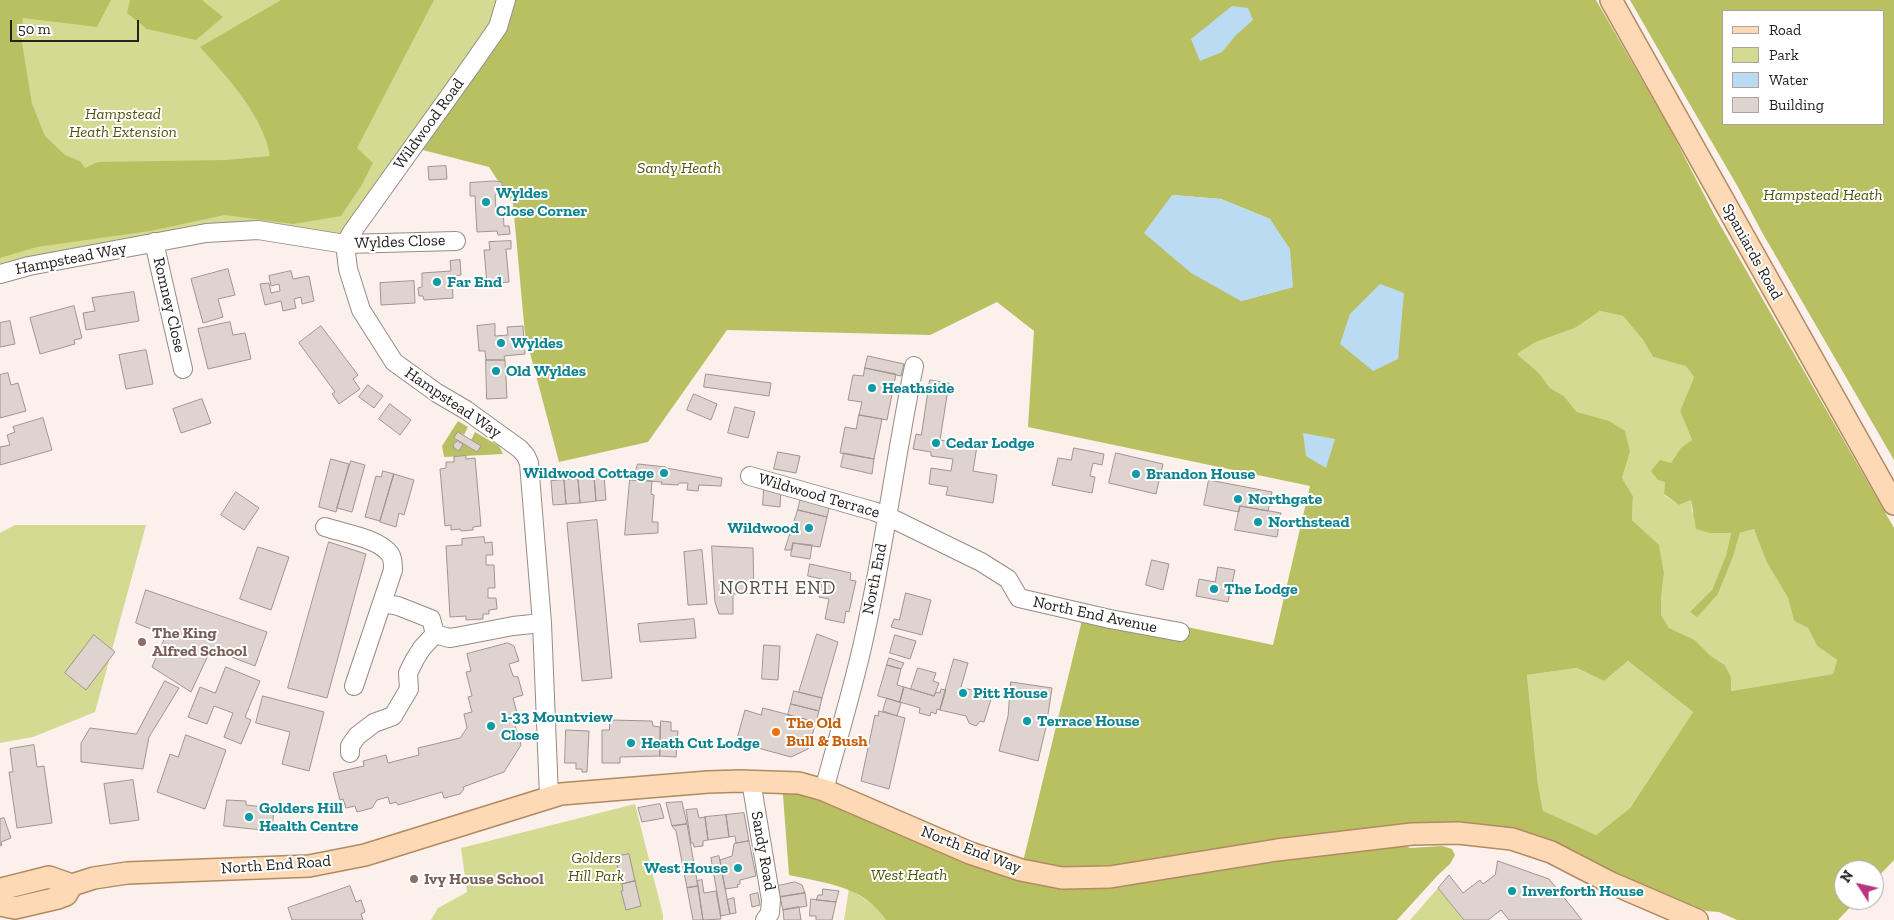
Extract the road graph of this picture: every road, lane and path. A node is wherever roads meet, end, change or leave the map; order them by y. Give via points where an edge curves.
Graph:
1 (506, 0) edge
2 (1611, 0) edge
3 (456, 241) dead end
4 (154, 242) junction
5 (345, 244) junction
6 (0, 274) edge
7 (914, 366) dead end
8 (183, 369) dead end
9 (750, 476) dead end
10 (1894, 504) edge
11 (887, 516) junction
12 (325, 527) dead end
13 (383, 603) junction
14 (542, 623) junction
15 (1180, 632) dead end
16 (435, 634) junction
17 (354, 686) dead end
18 (350, 754) dead end
19 (751, 781) junction
20 (824, 790) junction
21 (555, 795) junction
22 (72, 885) junction
23 (0, 893) edge
24 (0, 905) edge
25 (765, 920) edge
26 (1698, 920) edge

1 - 5 street, Wildwood Road via 498,27
2 - 10 main road, Spaniards Road
3 - 5 street, Wyldes Close
4 - 5 street, Hampstead Way via 206,233 258,230
4 - 6 street, Hampstead Way
4 - 8 street, Romney Close
5 - 14 street, Hampstead Way via 348,269 361,310 394,362 437,394 466,410 526,456
7 - 11 street, North End
9 - 11 street, Wildwood Terrace
11 - 15 street, North End Avenue via 1008,578 1019,598
11 - 20 street, North End via 863,643
12 - 13 street via 370,541 391,556 394,570
13 - 16 street via 430,619
13 - 17 street
14 - 16 street via 448,638
14 - 21 street, Hampstead Way
16 - 18 street via 415,659 408,673 409,689 393,716 374,723 357,736 350,746
19 - 20 main road, North End Way via 799,783
19 - 21 main road, North End Way
19 - 25 street, Sandy Road via 771,900 770,913
20 - 26 main road, North End Way via 970,853 1021,870 1062,878 1110,877 1277,850 1387,838 1494,844 1611,883
21 - 22 main road, North End Road via 366,856 310,866 127,873
22 - 23 main road via 49,877 2,889
22 - 24 main road, North End Road via 66,895 58,898 15,908

